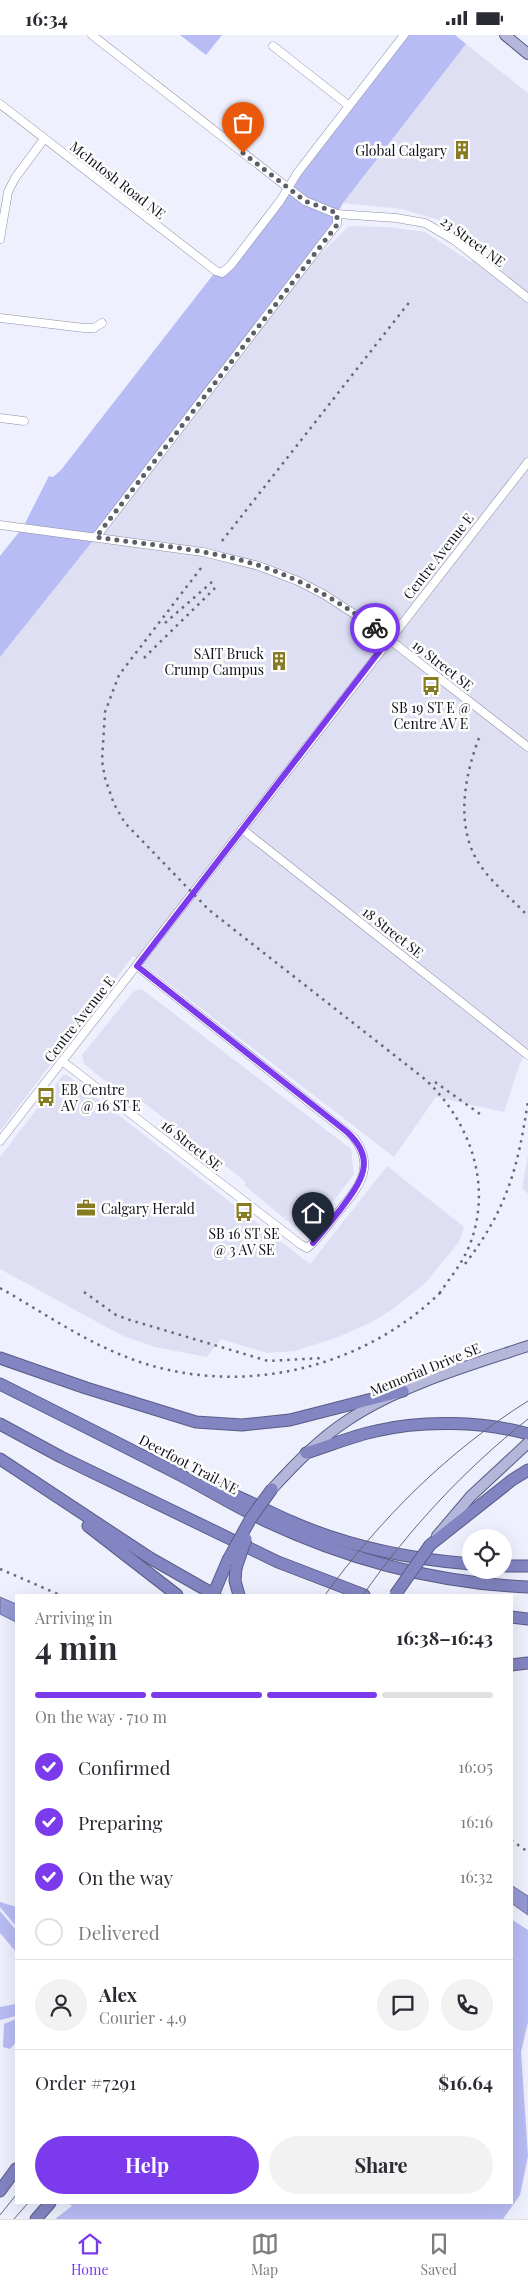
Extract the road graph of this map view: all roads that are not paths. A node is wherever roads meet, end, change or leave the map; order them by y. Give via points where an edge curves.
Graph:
1 (92, 35) edge
2 (404, 35) edge
3 (505, 35) edge
4 (273, 46) dead end
5 (528, 54) edge
6 (0, 104) edge
7 (348, 105) junction
8 (44, 139) junction
9 (288, 188) junction
10 (337, 213) junction
11 (0, 239) edge
12 (528, 298) edge
13 (0, 317) edge
14 (102, 323) dead end
15 (0, 418) edge
16 (24, 421) dead end
17 (528, 462) edge
18 (0, 525) edge
19 (96, 537) junction
20 (389, 639) junction
21 (528, 747) edge
22 (242, 829) junction
23 (137, 966) junction
24 (528, 1055) edge
25 (62, 1061) junction
26 (0, 1141) edge
27 (528, 1347) edge
28 (0, 1358) edge
29 (0, 1383) edge
30 (403, 1391) junction
31 (0, 1424) edge
32 (528, 1434) edge
33 (528, 1443) edge
34 (306, 1453) junction
35 (2, 1460) edge
36 (528, 1470) edge
37 (187, 1479) junction
38 (272, 1489) joint
39 (430, 1545) junction
40 (462, 1563) edge
41 (232, 1564) junction
42 (512, 1566) edge
43 (528, 1566) edge
44 (528, 1587) edge
45 (176, 1594) edge
46 (212, 1594) edge
47 (215, 1594) edge
48 (239, 1594) edge
49 (362, 1594) edge
50 (396, 1594) edge
51 (513, 1617) edge
52 (528, 1619) edge
53 (528, 1663) edge
54 (513, 1665) edge
55 (15, 2170) edge
56 (0, 2191) edge
57 (49, 2204) edge
58 (36, 2219) edge

1 - 9 street, 23 Street NE
2 - 7 street
3 - 5 main road
4 - 7 street
6 - 8 street, McIntosh Road NE
7 - 9 street
8 - 9 street, McIntosh Road NE via 222,273
8 - 11 street via 8,191
9 - 10 street, 23 Street NE via 310,203
10 - 12 street, 23 Street NE via 425,223 454,240
10 - 19 street via 337,225
13 - 14 street via 84,328 94,328
15 - 16 street
17 - 20 street, Centre Avenue E
18 - 19 street, 19 Street SE
19 - 20 street, 19 Street SE via 203,552 266,568 325,595
20 - 21 street, 19 Street SE
20 - 22 street, Centre Avenue E
22 - 23 street, Centre Avenue E
22 - 24 street, 18 Street SE
23 - 25 street, Centre Avenue E
23 - 25 street, 16 Street SE via 347,1132 359,1145 364,1154 362,1177 330,1222 307,1248
25 - 26 street, Centre Avenue E
27 - 30 main road, Memorial Drive SE
28 - 30 highway via 196,1422 242,1425 290,1420
29 - 37 highway, Deerfoot Trail NE
30 - 34 main road, Memorial Drive SE via 350,1419
31 - 49 highway via 278,1563
32 - 34 highway via 489,1426 397,1427
33 - 39 main road via 471,1496
34 - 38 main road, Memorial Drive SE
35 - 45 highway
35 - 46 highway via 150,1558
36 - 39 highway
37 - 40 highway via 226,1491 292,1522 357,1545 401,1556
37 - 44 highway, Deerfoot Trail NE via 265,1521 369,1562 449,1580
38 - 41 highway, Memorial Drive SE, bridge via 251,1518
39 - 50 highway, bridge
41 - 47 highway, Memorial Drive SE
41 - 48 highway
42 - 43 highway
51 - 52 highway
53 - 54 highway
55 - 56 highway
57 - 58 highway

